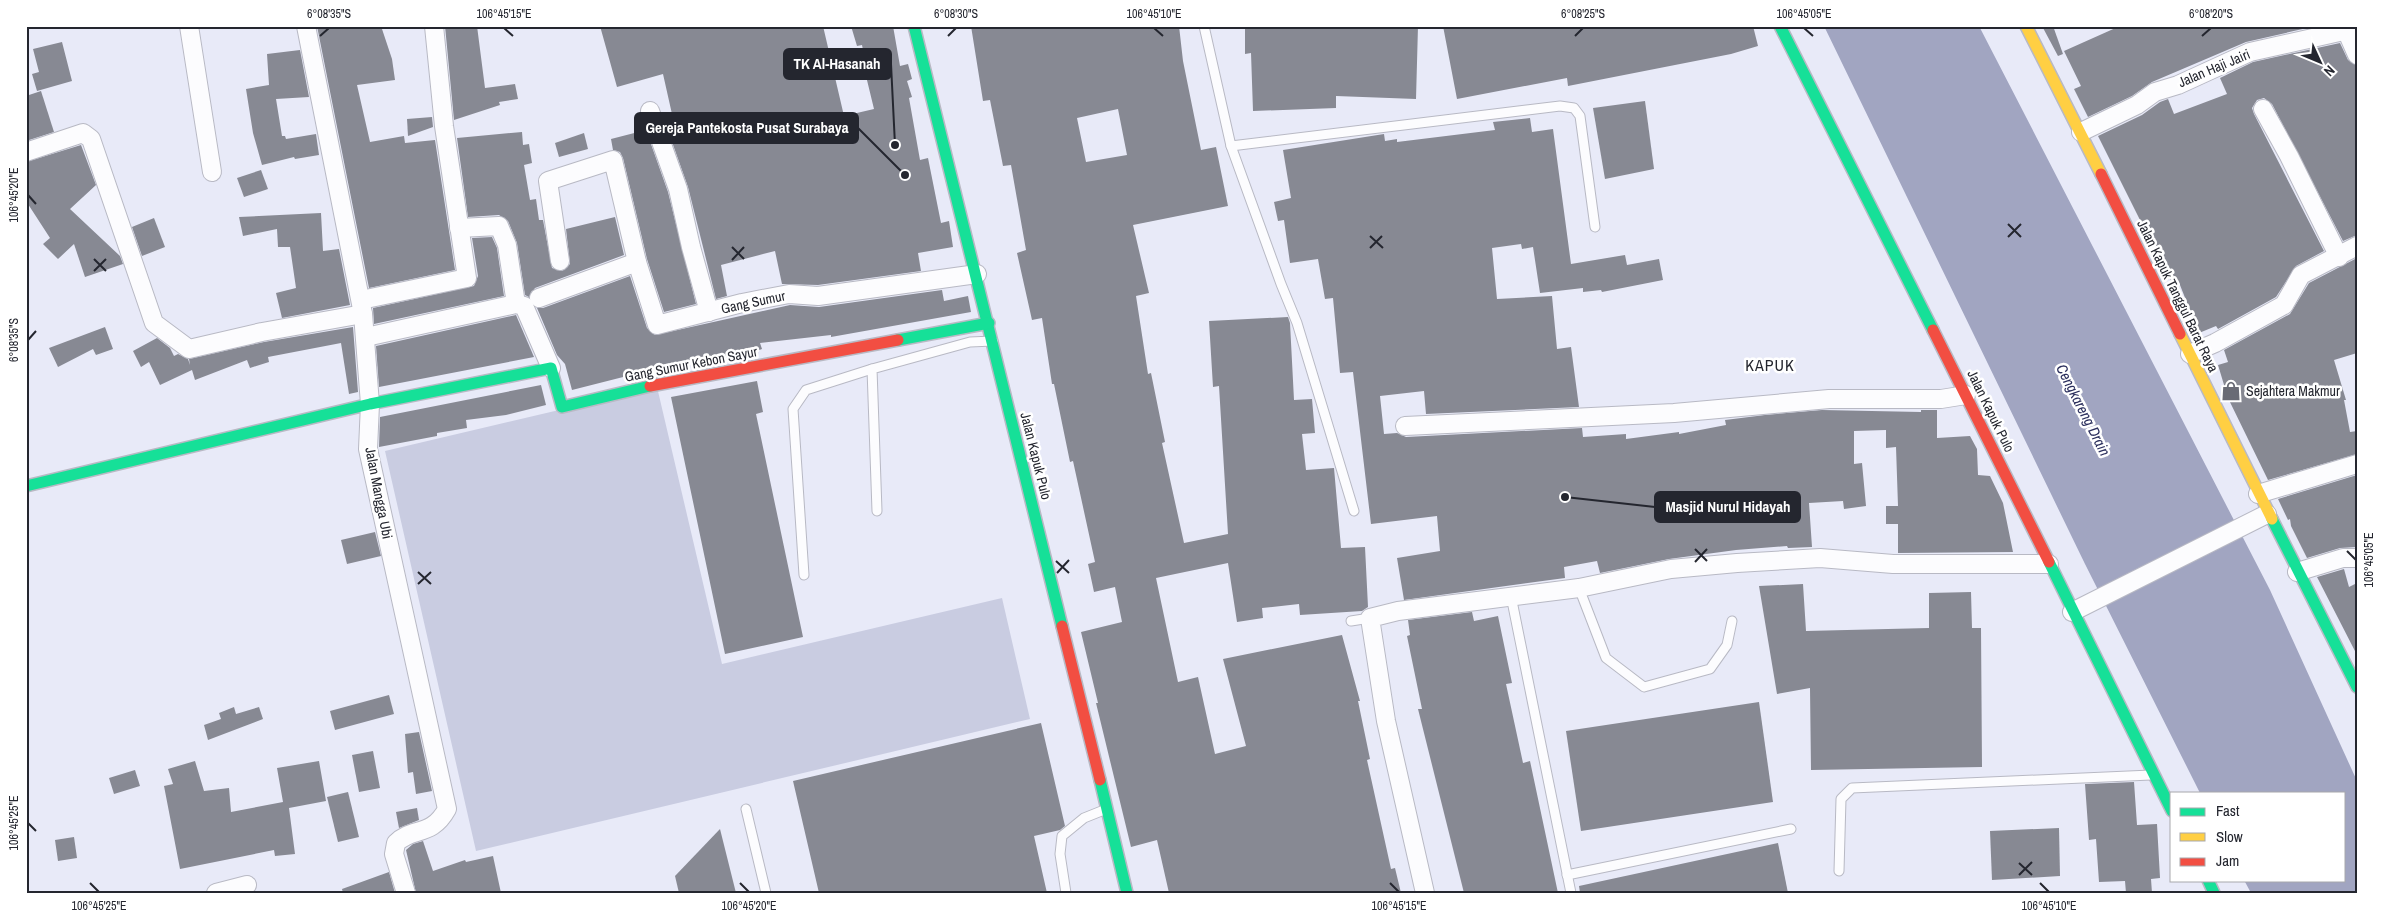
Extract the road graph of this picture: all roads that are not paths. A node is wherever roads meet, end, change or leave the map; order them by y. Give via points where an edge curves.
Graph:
1 (189, 26) edge
2 (306, 26) edge
3 (434, 26) edge
4 (914, 26) edge
5 (1204, 26) edge
6 (1780, 26) edge
7 (2026, 26) edge
8 (2352, 29) edge
9 (2307, 32) edge
10 (2357, 55) edge
11 (2263, 109) dead end
12 (650, 111) dead end
13 (2081, 132) junction
14 (1231, 146) junction
15 (26, 152) edge
16 (212, 172) dead end
17 (1594, 227) dead end
18 (459, 228) junction
19 (2357, 246) edge
20 (2339, 257) junction
21 (560, 261) dead end
22 (637, 262) junction
23 (977, 274) junction
24 (539, 298) dead end
25 (516, 304) junction
26 (362, 307) junction
27 (709, 312) junction
28 (989, 323) junction
29 (366, 337) junction
30 (993, 342) junction
31 (2190, 354) junction
32 (550, 368) junction
33 (872, 369) junction
34 (1966, 395) junction
35 (370, 404) junction
36 (1405, 426) dead end
37 (2357, 464) edge
38 (26, 486) edge
39 (2258, 494) junction
40 (877, 511) dead end
41 (1354, 511) dead end
42 (2259, 518) junction
43 (2357, 558) edge
44 (2049, 564) junction
45 (2297, 572) junction
46 (804, 575) dead end
47 (1579, 588) junction
48 (1511, 596) junction
49 (2072, 612) junction
50 (1370, 618) junction
51 (1351, 621) dead end
52 (1732, 622) dead end
53 (2357, 687) edge
54 (2153, 775) junction
55 (2170, 807) edge
56 (746, 809) dead end
57 (1107, 809) junction
58 (1790, 829) dead end
59 (1839, 871) dead end
60 (1567, 875) junction
61 (247, 885) dead end
62 (216, 893) edge
63 (406, 893) edge
64 (766, 893) edge
65 (1066, 893) edge
66 (1127, 893) edge
67 (1425, 893) edge
68 (1571, 893) edge

1 - 16 street
2 - 26 street
3 - 18 street
4 - 23 street, Jalan Kapuk Pulo
5 - 14 lane
6 - 34 street, Jalan Kapuk Pulo
7 - 13 street, Jalan Kapuk Tanggul Barat Raya
8 - 9 street, Jalan Haji Jairi
8 - 10 street
9 - 13 street, Jalan Haji Jairi via 2155,92 2137,105
11 - 20 street
12 - 27 street via 678,189 690,247
13 - 31 street, Jalan Kapuk Tanggul Barat Raya
14 - 17 lane via 1541,108 1574,108 1580,116
14 - 41 lane via 1297,323
15 - 26 street via 84,133 91,139 154,323 189,349
18 - 25 street via 499,226 507,245
18 - 26 street via 467,278
19 - 20 street
20 - 31 street via 2300,275 2284,305
21 - 22 street, Gang Sumur via 548,181 613,160
22 - 24 street
22 - 27 street, Gang Sumur via 657,325
23 - 27 street, Gang Sumur via 818,296 789,294
23 - 28 street, Jalan Kapuk Pulo
25 - 29 street
25 - 32 street via 524,306
26 - 29 street
28 - 30 street, Jalan Kapuk Pulo
28 - 32 street, Gang Sumur Kebon Sayur via 634,389 562,407
29 - 35 street
30 - 33 lane via 970,342
30 - 57 street, Jalan Kapuk Pulo
31 - 39 street, Jalan Kapuk Tanggul Barat Raya
32 - 35 street
33 - 40 lane
33 - 46 lane via 806,390 792,409
34 - 36 street via 1941,399 1829,399 1674,413
34 - 44 street, Jalan Kapuk Pulo
35 - 38 street
35 - 63 street, Jalan Mangga Ubi via 368,449 447,809 440,822 398,841 394,847
37 - 39 street
39 - 42 street, Jalan Kapuk Tanggul Barat Raya
42 - 45 street, Jalan Kapuk Tanggul Barat Raya
42 - 49 street
43 - 45 street via 2342,558
44 - 47 street via 1893,564 1820,558 1671,569
44 - 49 street, Jalan Kapuk Pulo
45 - 53 street, Jalan Kapuk Tanggul Barat Raya
47 - 48 street
47 - 52 lane via 1606,658 1644,687 1710,669 1727,645
48 - 50 street via 1398,611
48 - 60 lane
49 - 54 street, Jalan Kapuk Pulo
50 - 51 lane
50 - 67 street via 1386,722
54 - 55 street, Jalan Kapuk Pulo
54 - 59 lane via 1852,788 1840,799
56 - 64 lane
57 - 65 lane via 1084,818 1062,836 1060,854
57 - 66 street, Jalan Kapuk Pulo
58 - 60 lane
60 - 68 lane
61 - 62 street

